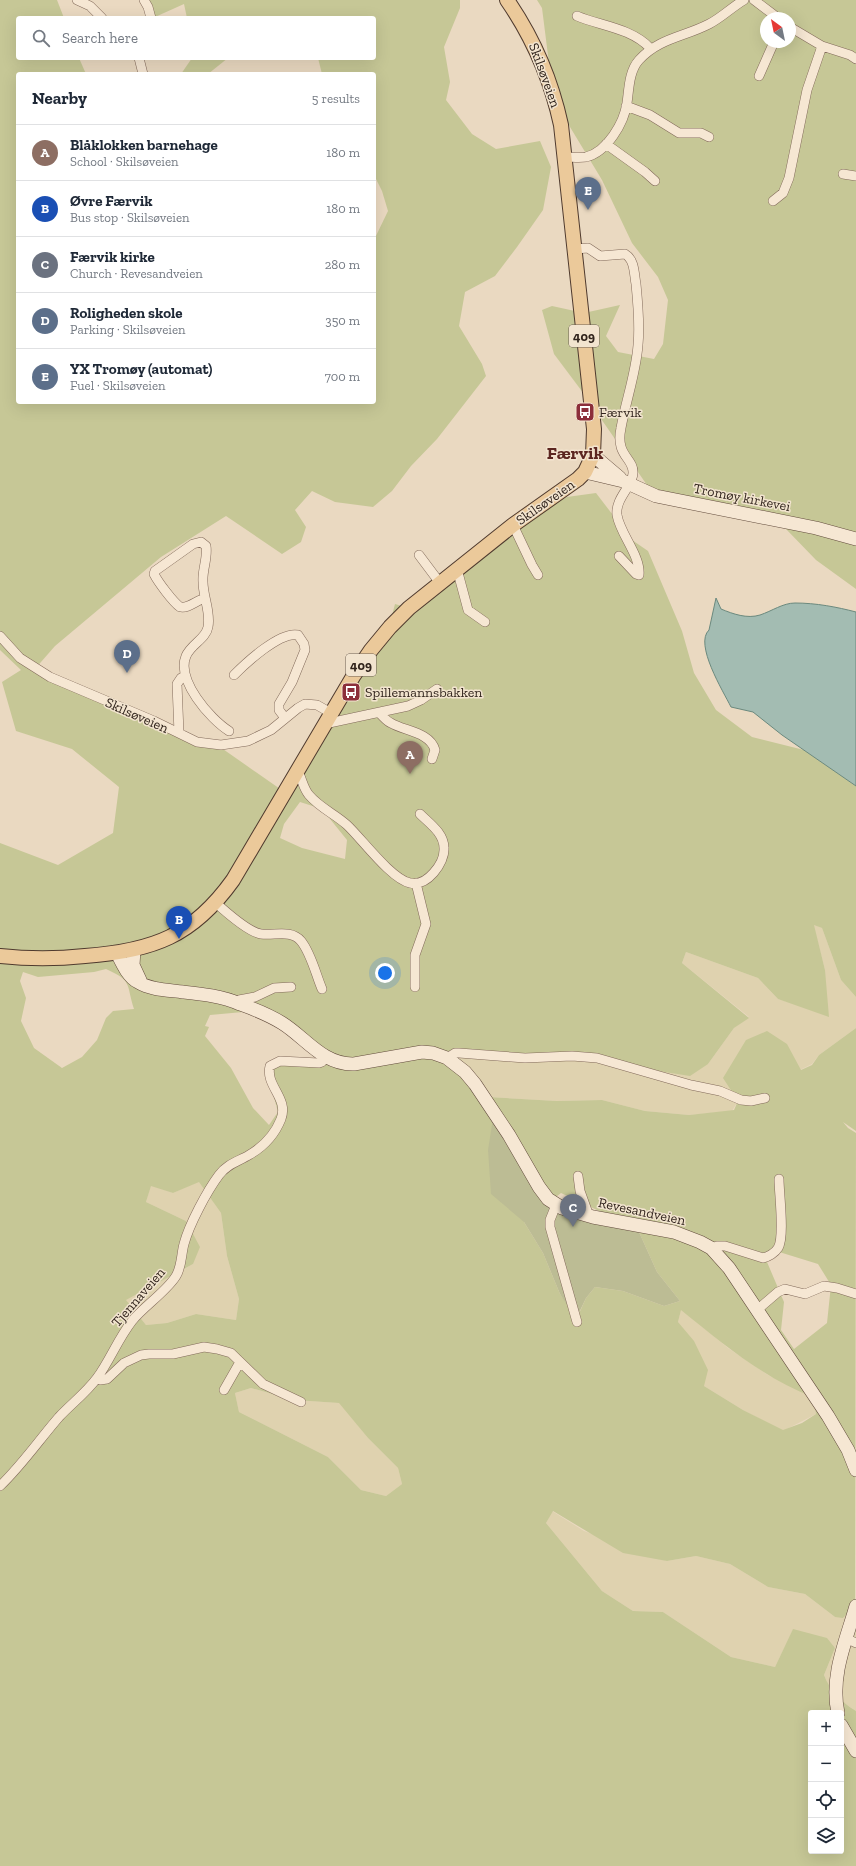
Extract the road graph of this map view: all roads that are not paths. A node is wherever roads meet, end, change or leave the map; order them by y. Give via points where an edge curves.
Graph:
1 (77, 0) edge
2 (144, 0) edge
3 (507, 0) edge
4 (744, 0) edge
5 (754, 0) edge
6 (733, 3) edge
7 (770, 12) edge
8 (100, 16) edge
9 (150, 16) edge
10 (577, 16) dead end
11 (796, 31) edge
12 (822, 46) junction
13 (650, 48) junction
14 (771, 48) edge
15 (856, 59) edge
16 (140, 60) edge
17 (142, 72) edge
18 (759, 76) dead end
19 (626, 106) junction
20 (709, 137) dead end
21 (606, 144) junction
22 (565, 157) junction
23 (843, 174) dead end
24 (856, 176) edge
25 (655, 181) dead end
26 (773, 201) dead end
27 (574, 249) junction
28 (596, 458) junction
29 (588, 473) junction
30 (626, 482) junction
31 (513, 525) junction
32 (856, 539) edge
33 (419, 555) dead end
34 (620, 556) dead end
35 (457, 569) junction
36 (538, 575) dead end
37 (440, 582) junction
38 (205, 598) junction
39 (485, 622) dead end
40 (0, 636) edge
41 (234, 675) dead end
42 (185, 676) junction
43 (437, 689) dead end
44 (379, 713) junction
45 (285, 718) junction
46 (328, 718) junction
47 (229, 731) dead end
48 (179, 733) junction
49 (432, 759) dead end
50 (298, 770) junction
51 (420, 814) dead end
52 (416, 883) junction
53 (216, 903) junction
54 (134, 950) junction
55 (117, 953) junction
56 (0, 956) edge
57 (143, 984) junction
58 (291, 987) dead end
59 (416, 987) dead end
60 (322, 989) dead end
61 (238, 1003) junction
62 (325, 1057) junction
63 (447, 1058) junction
64 (765, 1098) dead end
65 (578, 1176) dead end
66 (779, 1179) dead end
67 (556, 1206) junction
68 (588, 1216) junction
69 (713, 1250) junction
70 (856, 1294) edge
71 (757, 1310) junction
72 (577, 1322) dead end
73 (240, 1362) junction
74 (97, 1378) junction
75 (224, 1390) dead end
76 (301, 1402) dead end
77 (856, 1470) edge
78 (0, 1486) edge
79 (856, 1606) edge
80 (852, 1641) edge
81 (838, 1710) edge
82 (844, 1730) edge
83 (856, 1751) edge

1 - 8 street via 90,6
2 - 9 street
3 - 22 main road, Skilsøveien / 409 via 532,38 547,73 559,118
4 - 6 street
5 - 7 street
6 - 13 street via 710,24
10 - 13 street via 624,31 643,41
11 - 12 street
12 - 15 street via 850,54
12 - 26 street via 807,90 789,178 783,193
13 - 19 street via 633,69
14 - 18 street
16 - 17 street
19 - 20 street via 650,115 679,132 701,133
19 - 21 street via 617,130
21 - 22 street via 597,153 587,157
21 - 25 street
22 - 27 main road, Skilsøveien / 409
23 - 24 street
27 - 28 main road, Skilsøveien / 409
27 - 30 street via 588,248 600,256 625,254 629,256 633,265 639,312 638,345 619,440 633,474
28 - 29 main road, Skilsøveien / 409
28 - 30 main road, Tromøy kirkevei
29 - 30 main road, Tromøy kirkevei
29 - 31 main road, Skilsøveien / 409
30 - 32 main road, Tromøy kirkevei via 656,496 816,528
30 - 34 street via 617,514 637,563 639,575
31 - 35 main road, Skilsøveien / 409
31 - 36 street
33 - 37 street
35 - 37 main road, Skilsøveien / 409
35 - 39 street via 468,610
37 - 46 main road, Skilsøveien / 409 via 409,608 371,650
38 - 38 street via 186,607 180,607 161,586 154,574 155,571 197,542 206,546 203,570
38 - 42 street via 209,626 186,656
40 - 48 street, Skilsøveien via 20,658 50,677
41 - 45 street via 256,653 289,635 298,636 304,644 304,650 292,682 279,704 279,710
42 - 47 street via 208,713
42 - 48 street via 177,684
43 - 44 street via 408,706
44 - 46 street via 329,723
44 - 49 street via 389,722 431,742 434,750
45 - 46 street, Skilsøveien via 298,708 311,704 317,705
45 - 48 street, Skilsøveien via 260,736 235,744 197,742
46 - 50 main road, Skilsøveien / 409
50 - 52 street via 308,793 317,804 347,825 394,874 410,884
50 - 53 main road, Skilsøveien / 409 via 233,880
51 - 52 street via 439,834 444,848 440,864 434,873 426,880
52 - 59 street via 426,924 415,955
53 - 54 main road, Skilsøveien / 409 via 181,932
53 - 60 street via 258,933 287,934 301,940
54 - 55 main road, Skilsøveien / 409
54 - 57 main road via 133,965
55 - 56 main road, Skilsøveien / 409 via 70,958
55 - 57 main road via 132,977
57 - 61 main road via 165,990 214,996
58 - 61 street via 274,988 239,1000
61 - 62 main road via 281,1022
62 - 63 main road via 343,1064 422,1052
62 - 74 street, Tjennaveien via 319,1063 280,1061 270,1066 270,1080 284,1111 280,1122 262,1146 229,1165 220,1174 191,1223 184,1244 181,1266 175,1277 132,1321
63 - 64 street via 455,1053 525,1058 589,1057 720,1091 741,1100 751,1102
63 - 67 main road via 476,1084 540,1187
65 - 68 street
66 - 69 street via 781,1236 778,1249 763,1258 725,1246 717,1246
67 - 68 main road, Revesandveien
67 - 72 street via 550,1220 550,1228
68 - 69 main road, Revesandveien via 674,1232
69 - 71 main road, Revesandveien via 729,1268
70 - 71 street via 824,1286 805,1294 785,1288
71 - 77 main road, Revesandveien via 828,1416 848,1450
73 - 74 street via 216,1348 204,1347 173,1354 141,1355 124,1363 107,1379
73 - 75 street
73 - 76 street via 262,1384
74 - 78 street, Tjennaveien
79 - 80 main road
80 - 81 main road via 837,1672 835,1688
82 - 83 main road

